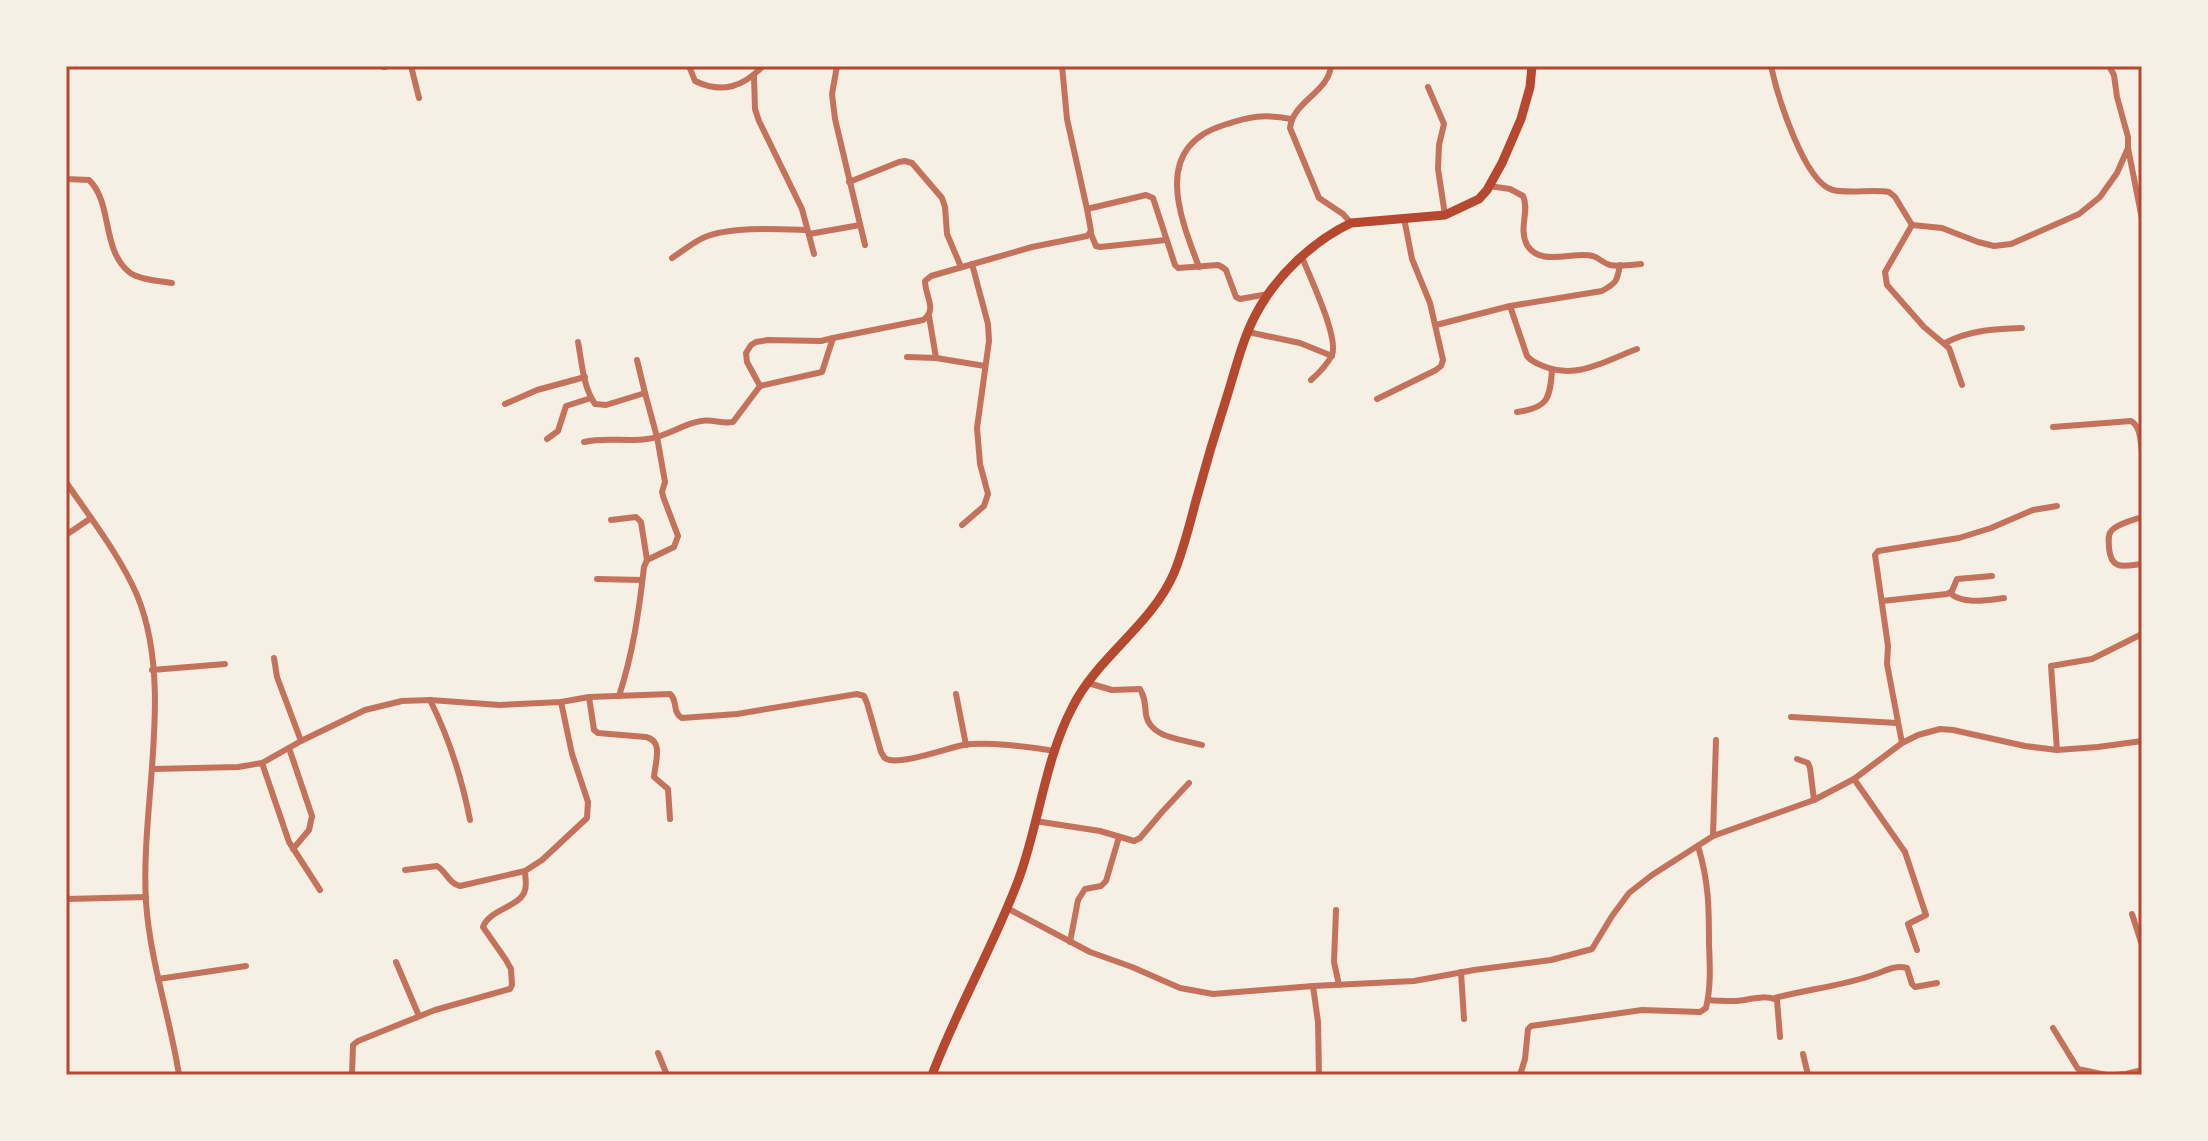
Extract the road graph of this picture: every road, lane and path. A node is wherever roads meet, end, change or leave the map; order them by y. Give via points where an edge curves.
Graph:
1 (411, 66) edge
2 (689, 66) edge
3 (763, 66) edge
4 (837, 66) edge
5 (1062, 66) edge
6 (1331, 66) edge
7 (1532, 66) edge
8 (1771, 66) edge
9 (2109, 66) edge
10 (754, 76) junction
11 (1428, 87) dead end
12 (419, 98) dead end
13 (1291, 119) junction
14 (2128, 148) junction
15 (66, 179) edge
16 (849, 182) junction
17 (1489, 186) junction
18 (1087, 209) junction
19 (1445, 215) junction
20 (1404, 218) junction
21 (2142, 219) edge
22 (1351, 223) junction
23 (860, 225) junction
24 (1912, 225) junction
25 (808, 232) junction
26 (1091, 234) junction
27 (1166, 240) junction
28 (865, 245) dead end
29 (814, 254) dead end
30 (1302, 257) junction
31 (672, 258) dead end
32 (972, 264) junction
33 (1641, 264) dead end
34 (1620, 265) junction
35 (961, 267) junction
36 (1199, 267) junction
37 (172, 283) dead end
38 (1268, 294) junction
39 (1510, 306) junction
40 (929, 316) junction
41 (1436, 325) junction
42 (2022, 328) dead end
43 (1248, 332) junction
44 (833, 338) junction
45 (578, 342) dead end
46 (1945, 343) junction
47 (1637, 349) dead end
48 (1332, 356) junction
49 (907, 357) dead end
50 (936, 358) junction
51 (637, 360) dead end
52 (985, 366) junction
53 (1552, 370) junction
54 (585, 377) junction
55 (1311, 380) dead end
56 (1962, 385) dead end
57 (760, 386) junction
58 (645, 393) junction
59 (591, 398) junction
60 (1377, 399) dead end
61 (505, 404) dead end
62 (1517, 412) dead end
63 (2053, 427) dead end
64 (657, 437) junction
65 (547, 439) dead end
66 (584, 442) dead end
67 (2142, 451) edge
68 (66, 482) edge
69 (2057, 506) dead end
70 (2142, 517) edge
71 (91, 518) junction
72 (611, 520) dead end
73 (962, 525) dead end
74 (66, 535) edge
75 (647, 560) junction
76 (2142, 564) edge
77 (1992, 576) dead end
78 (597, 579) dead end
79 (642, 580) junction
80 (1950, 593) junction
81 (2004, 598) dead end
82 (1882, 601) junction
83 (2142, 634) edge
84 (274, 658) dead end
85 (225, 664) dead end
86 (152, 670) junction
87 (1088, 683) junction
88 (956, 694) dead end
89 (619, 696) junction
90 (589, 697) junction
91 (430, 700) junction
92 (561, 702) junction
93 (1791, 717) dead end
94 (1897, 723) junction
95 (1716, 740) dead end
96 (301, 741) junction
97 (2142, 741) edge
98 (1902, 743) junction
99 (966, 745) junction
100 (1202, 745) dead end
101 (289, 748) junction
102 (2057, 750) junction
103 (1055, 751) junction
104 (1797, 759) dead end
105 (262, 763) junction
106 (153, 769) junction
107 (1854, 779) junction
108 (1189, 783) dead end
109 (1814, 800) junction
110 (670, 819) dead end
111 (470, 820) dead end
112 (1035, 821) junction
113 (1713, 836) junction
114 (1119, 837) junction
115 (1698, 846) junction
116 (293, 849) junction
117 (405, 870) dead end
118 (525, 871) junction
119 (320, 890) dead end
120 (146, 897) junction
121 (66, 899) edge
122 (1007, 908) junction
123 (1336, 910) dead end
124 (2132, 914) dead end
125 (1070, 942) junction
126 (2142, 945) edge
127 (1917, 950) dead end
128 (396, 962) dead end
129 (246, 966) dead end
130 (1461, 972) junction
131 (158, 979) junction
132 (1937, 983) dead end
133 (1339, 985) junction
134 (1313, 986) junction
135 (1775, 998) junction
136 (1708, 1000) junction
137 (419, 1016) junction
138 (1464, 1019) dead end
139 (2053, 1028) dead end
140 (1780, 1037) dead end
141 (658, 1053) dead end
142 (1803, 1054) dead end
143 (2142, 1070) edge
144 (179, 1075) edge
145 (352, 1075) edge
146 (667, 1075) edge
147 (932, 1075) edge
148 (1319, 1075) edge
149 (1520, 1075) edge
150 (1808, 1075) edge
151 (2106, 1075) edge
152 (2114, 1075) edge

1 - 12 street
2 - 10 street via 695,81 719,89
3 - 10 street
4 - 16 street via 832,94
5 - 18 street via 1067,119
6 - 13 street via 1327,80
7 - 17 main road via 1521,119
8 - 24 street via 1815,178 1834,190 1889,192
9 - 14 street
10 - 25 street via 759,121
11 - 19 street via 1444,124 1438,169
13 - 22 street via 1319,198
13 - 36 street via 1254,116 1217,127 1182,154 1180,204
14 - 21 street
14 - 24 street via 2100,197 2079,214 2011,244 1994,246 1942,228
15 - 37 street via 92,181 113,248 129,272
16 - 23 street
16 - 35 street via 899,162 912,163 942,198 947,234
17 - 19 main road via 1479,199
17 - 34 street via 1523,196 1523,234 1538,254 1592,256
18 - 26 street
18 - 27 street via 1146,195 1153,198
19 - 20 main road
20 - 22 main road
20 - 41 street via 1412,259
22 - 30 main road
23 - 25 street
23 - 28 street
24 - 46 street via 1885,278 1924,327
25 - 29 street
25 - 31 street via 722,233 707,236
26 - 27 street via 1100,247
26 - 32 street
27 - 36 street via 1178,268
30 - 38 main road
30 - 48 street via 1331,329
32 - 35 street
32 - 52 street via 988,324
33 - 34 street
34 - 39 street via 1614,284 1602,291
35 - 40 street via 925,281
36 - 38 street via 1218,265 1226,270 1240,299
38 - 43 main road
39 - 41 street
39 - 53 street via 1527,356
40 - 44 street
40 - 50 street
41 - 60 street via 1441,366
42 - 46 street via 1973,331
43 - 48 street
43 - 87 main road via 1175,571 1158,604
44 - 57 street via 822,372
44 - 57 street via 751,345 747,362
45 - 54 street
46 - 56 street
47 - 53 street via 1588,368
48 - 55 street
49 - 50 street
50 - 52 street
51 - 58 street
52 - 73 street via 977,437 988,494 984,506
53 - 62 street via 1547,401
54 - 59 street
54 - 61 street
57 - 64 street via 729,423 686,424
58 - 59 street via 600,406
58 - 64 street
59 - 65 street via 566,406 558,431
63 - 67 street via 2131,421
64 - 66 street
64 - 75 street via 662,492 678,536 674,547
68 - 71 street
69 - 82 street via 1959,538 1878,551
70 - 76 street via 2117,526 2108,537 2113,563
71 - 74 street
71 - 86 street via 137,597 149,633
72 - 75 street via 639,519
75 - 79 street
77 - 80 street via 1957,579
78 - 79 street
79 - 89 street via 629,667
80 - 81 street via 1986,601
80 - 82 street
82 - 94 street
83 - 102 street via 2092,659 2051,666
84 - 96 street
85 - 86 street
86 - 106 street
87 - 100 street via 1112,690 1140,689 1153,730
87 - 103 main road via 1072,706
88 - 99 street
89 - 90 street
89 - 99 street via 670,694 682,718 857,694 864,696 881,752 890,760
90 - 92 street
90 - 110 street via 592,726 598,733 656,742 654,777 668,789
91 - 92 street
91 - 96 street via 375,707
91 - 111 street via 461,779
92 - 118 street via 588,813 565,841
93 - 94 street
94 - 98 street
95 - 113 street
96 - 101 street
97 - 102 street
98 - 102 street via 1940,729
98 - 107 street
99 - 103 street
101 - 105 street
101 - 116 street via 312,816 309,830
103 - 112 main road
104 - 109 street via 1808,763
105 - 106 street
105 - 116 street
106 - 120 street
107 - 109 street
107 - 127 street via 1905,852 1926,915 1908,924
108 - 114 street via 1140,838
109 - 113 street
112 - 114 street
112 - 122 main road
113 - 115 street
114 - 125 street via 1106,881 1085,889 1078,900
115 - 130 street via 1629,893 1592,949
115 - 136 street via 1708,892
116 - 119 street
117 - 118 street via 437,866 460,886
118 - 137 street via 522,897 483,924 511,969 510,989
120 - 121 street
120 - 131 street
122 - 125 street
122 - 147 main road
123 - 133 street via 1334,962
124 - 126 street
125 - 134 street via 1180,988 1213,994
128 - 137 street
129 - 131 street
130 - 133 street
130 - 138 street
131 - 144 street
132 - 135 street via 1915,987 1907,968 1898,967
133 - 134 street
134 - 148 street
135 - 136 street
135 - 140 street
136 - 149 street via 1700,1012 1642,1010 1531,1026
137 - 145 street via 353,1045
139 - 151 street via 2078,1069
141 - 146 street
142 - 150 street
143 - 152 street

